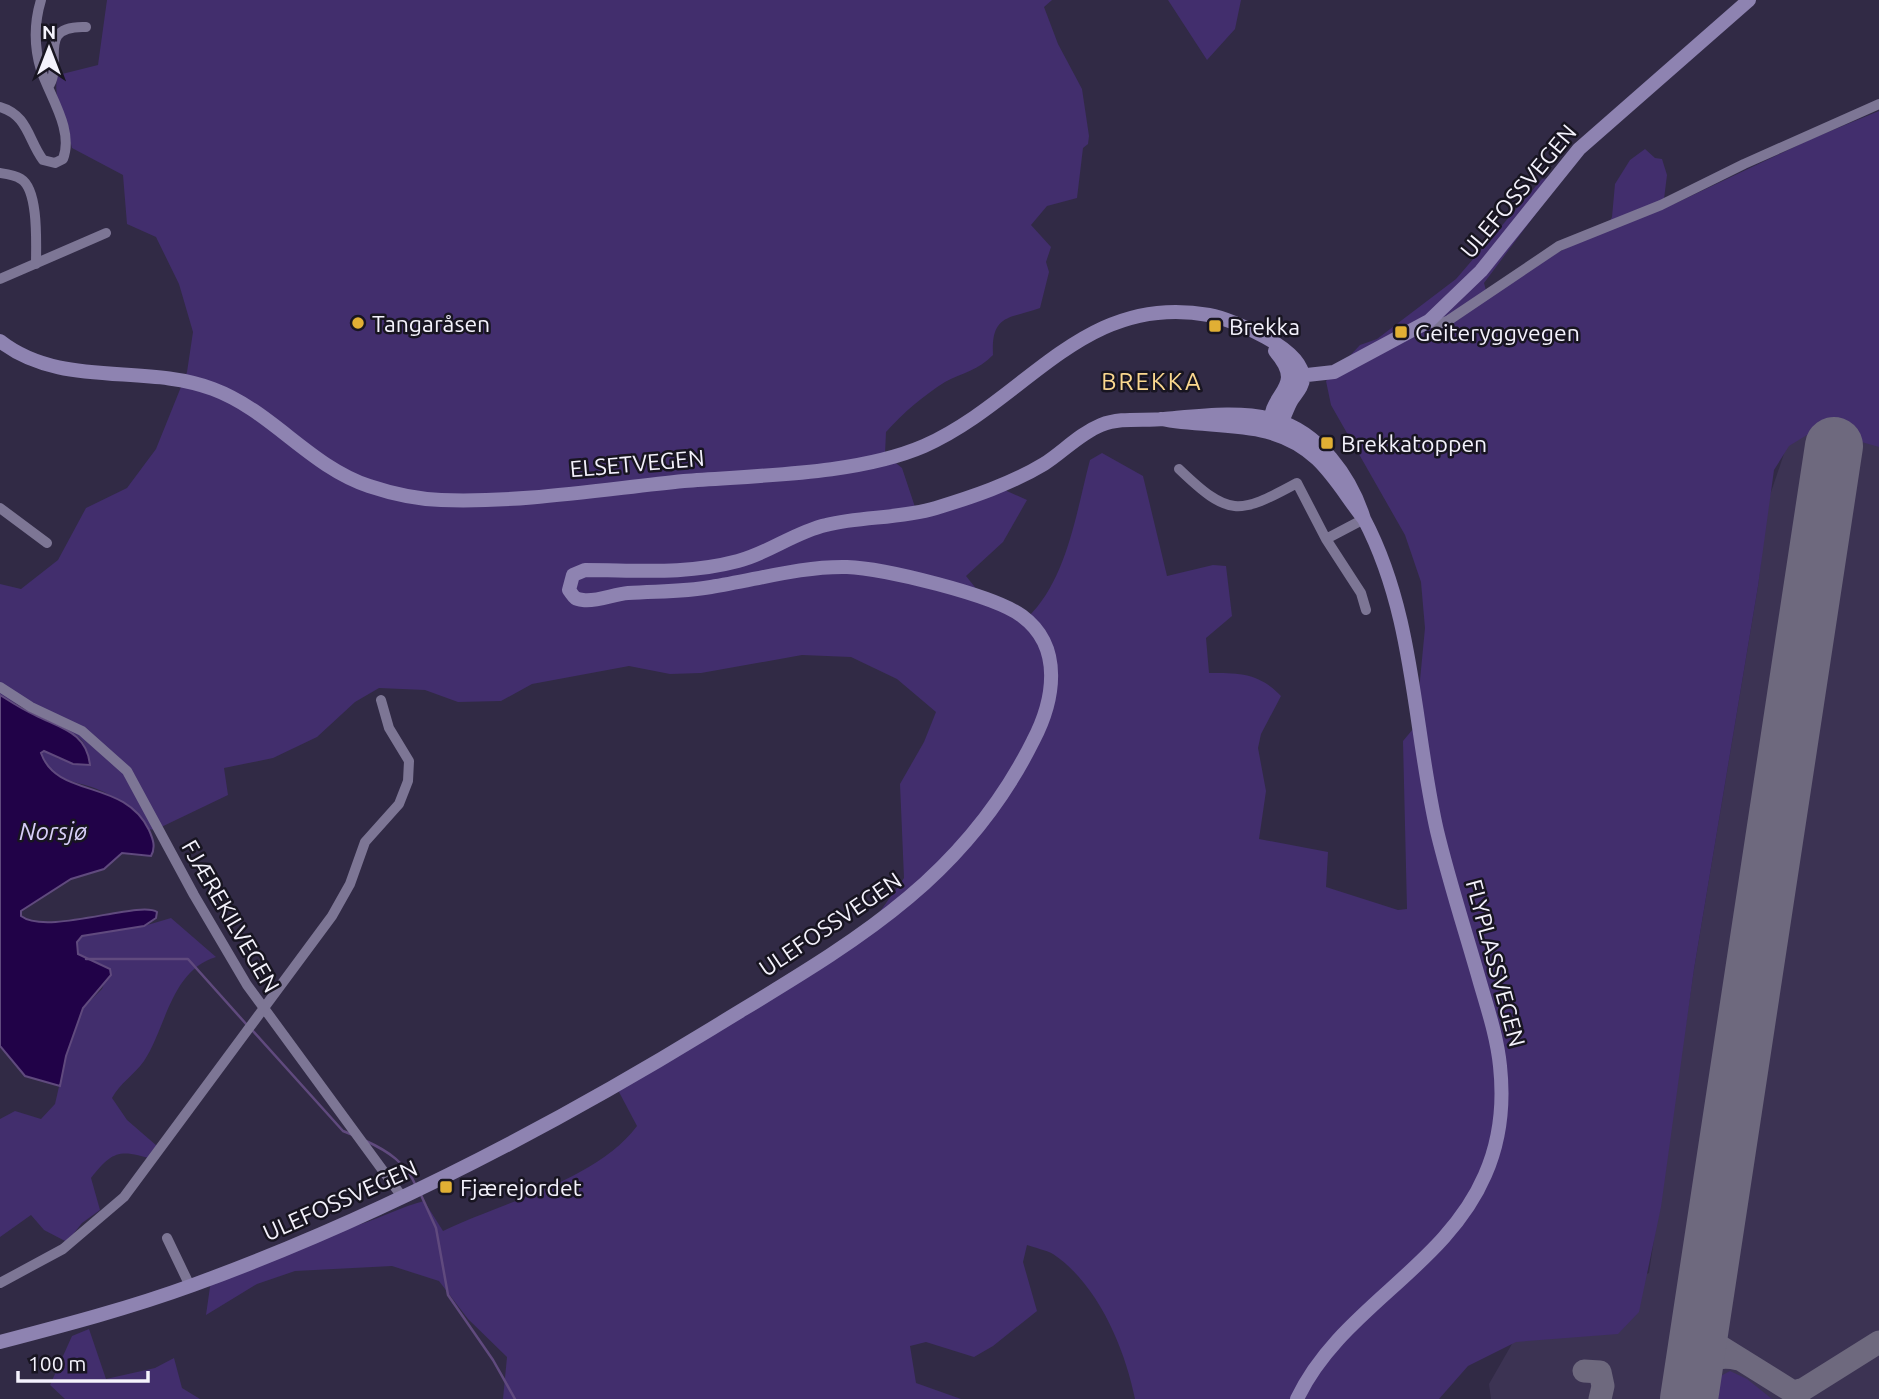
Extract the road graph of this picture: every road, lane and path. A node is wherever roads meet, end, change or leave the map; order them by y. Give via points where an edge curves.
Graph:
1 (41, 0) edge
2 (1749, 0) edge
3 (86, 27) dead end
4 (48, 87) junction
5 (1879, 104) edge
6 (0, 107) edge
7 (0, 173) edge
8 (106, 233) dead end
9 (36, 264) junction
10 (0, 279) edge
11 (1429, 321) junction
12 (0, 341) edge
13 (1296, 377) junction
14 (1275, 424) junction
15 (1179, 469) dead end
16 (0, 508) edge
17 (1364, 519) junction
18 (1326, 539) junction
19 (47, 543) dead end
20 (1366, 610) dead end
21 (0, 687) edge
22 (381, 700) dead end
23 (263, 1010) junction
24 (403, 1198) junction
25 (167, 1238) dead end
26 (0, 1283) edge
27 (190, 1286) junction
28 (0, 1342) edge
29 (1297, 1399) edge

1 - 4 street via 36,46
2 - 11 street, ULEFOSSVEGEN via 1579,149 1481,271
3 - 4 street via 60,34 53,47 53,78
4 - 6 street via 64,130 60,161 43,160 26,125
5 - 11 street via 1661,205 1559,246 1449,320 1437,325
7 - 9 street via 23,180 30,194
8 - 9 street
9 - 10 street
11 - 13 street, ULEFOSSVEGEN via 1346,367 1324,375
12 - 13 street, ELSETVEGEN via 46,365 209,387 240,402 323,463 356,481 410,497 445,500 848,466 891,457 955,431 1085,335 1133,316 1173,312 1216,316 1240,324 1294,358
13 - 14 street
14 - 17 street, FLYPLASSVEGEN via 1315,457
14 - 24 street, ULEFOSSVEGEN via 1215,416 1101,425 1043,464 959,501 902,516 826,525 736,562 679,572 585,570 573,575 569,590 583,600 701,589 797,571 837,568 896,573 995,603 1026,618 1047,648 1052,668 1049,702 1021,764 979,827 945,866 884,920 568,1113
15 - 18 street via 1213,499 1235,507 1254,506 1297,482
16 - 19 street
17 - 18 street
17 - 29 street, FLYPLASSVEGEN via 1401,619 1432,808 1497,1048 1501,1109 1492,1158 1465,1211 1433,1250 1333,1343 1312,1369
18 - 20 street via 1361,593
21 - 23 street, FJÆREKILVEGEN via 82,731 127,771
22 - 23 street via 389,728 409,761 404,792 365,842 332,916
23 - 24 street, FJÆREKILVEGEN
23 - 26 street via 124,1197 57,1253
24 - 27 street, ULEFOSSVEGEN
25 - 27 street
27 - 28 street, ULEFOSSVEGEN

